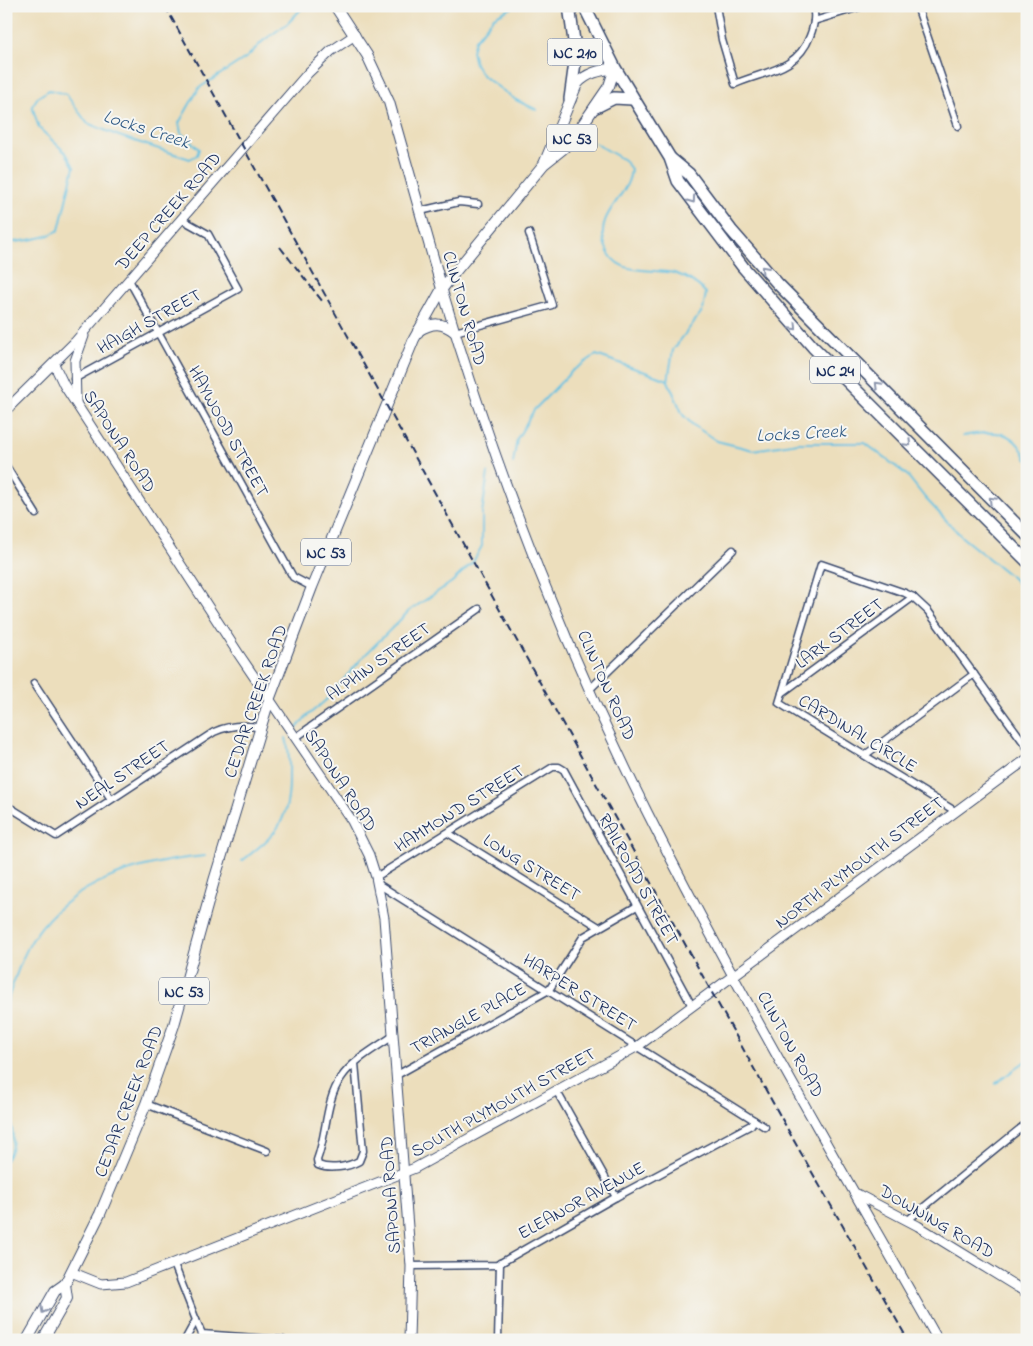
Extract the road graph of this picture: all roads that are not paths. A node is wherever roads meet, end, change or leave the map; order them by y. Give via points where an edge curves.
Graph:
1 (569, 6) edge
2 (584, 6) edge
3 (716, 6) edge
4 (813, 6) edge
5 (863, 6) edge
6 (917, 6) edge
7 (337, 9) edge
8 (814, 21) junction
9 (355, 35) junction
10 (615, 68) junction
11 (570, 98) junction
12 (632, 99) junction
13 (596, 107) junction
14 (958, 126) dead end
15 (670, 158) junction
16 (544, 164) junction
17 (478, 204) dead end
18 (420, 211) junction
19 (183, 220) junction
20 (529, 233) dead end
21 (129, 280) junction
22 (442, 289) junction
23 (86, 329) junction
24 (418, 331) junction
25 (455, 332) junction
26 (159, 333) junction
27 (54, 364) junction
28 (74, 379) junction
29 (76, 404) junction
30 (8, 405) edge
31 (6, 466) edge
32 (36, 514) dead end
33 (1027, 535) edge
34 (733, 550) dead end
35 (1027, 561) edge
36 (312, 587) junction
37 (913, 597) junction
38 (479, 610) dead end
39 (974, 674) junction
40 (34, 683) dead end
41 (590, 689) junction
42 (782, 694) junction
43 (269, 700) junction
44 (261, 728) junction
45 (295, 738) junction
46 (1027, 747) edge
47 (865, 754) junction
48 (1027, 759) edge
49 (559, 767) joint
50 (111, 799) junction
51 (6, 805) edge
52 (955, 811) junction
53 (448, 833) junction
54 (377, 880) junction
55 (637, 906) junction
56 (599, 927) junction
57 (734, 976) junction
58 (549, 990) junction
59 (712, 992) joint
60 (692, 1006) junction
61 (393, 1036) junction
62 (638, 1046) junction
63 (355, 1063) junction
64 (397, 1075) junction
65 (556, 1090) junction
66 (146, 1104) junction
67 (754, 1120) junction
68 (1027, 1123) edge
69 (765, 1127) dead end
70 (267, 1151) dead end
71 (404, 1173) junction
72 (857, 1194) junction
73 (616, 1197) junction
74 (908, 1220) junction
75 (500, 1263) junction
76 (174, 1264) junction
77 (411, 1266) junction
78 (71, 1272) junction
79 (65, 1284) junction
80 (1027, 1293) edge
81 (196, 1320) junction
82 (28, 1340) edge
83 (43, 1340) edge
84 (185, 1340) edge
85 (283, 1340) edge
86 (409, 1340) edge
87 (498, 1340) edge
88 (938, 1340) edge

1 - 11 highway, NC 210 via 576,55
2 - 10 highway, NC 24
3 - 8 street via 735,84 792,62 808,40
4 - 8 street
5 - 8 street
6 - 14 street
7 - 9 main road, CLINTON ROAD
9 - 18 main road, CLINTON ROAD via 389,102
9 - 19 street, DEEP CREEK ROAD via 331,51 308,73
10 - 11 main road, CEDAR CREEK ROAD / NC 53 via 603,69 583,78
10 - 12 highway, NC 24
10 - 13 main road, CEDAR CREEK ROAD / NC 53
11 - 16 main road, CEDAR CREEK ROAD / NC 53
12 - 13 highway via 614,98
12 - 15 highway, NC 24
13 - 16 main road, CEDAR CREEK ROAD / NC 53 via 564,148
33 -> 15 highway, NC 24 via 778,284 731,230 689,174
15 -> 35 highway, NC 24 via 678,181 699,210 789,322
16 - 22 main road, CEDAR CREEK ROAD / NC 53
17 - 18 street via 459,202
18 - 22 main road, CLINTON ROAD
19 - 21 street, DEEP CREEK ROAD
19 - 26 street, HAIGH STREET via 208,234 238,288
20 - 25 street via 552,305
21 - 23 street, DEEP CREEK ROAD
21 - 26 street, HAYWOOD STREET
22 - 24 main road, CEDAR CREEK ROAD / NC 53
22 - 25 street, CLINTON ROAD
23 - 27 street, DEEP CREEK ROAD
23 - 28 street via 75,361
24 - 25 main road via 436,323
24 - 36 main road, CEDAR CREEK ROAD / NC 53
25 - 41 street, CLINTON ROAD via 515,510
26 - 28 street, HAIGH STREET
26 - 36 street, HAYWOOD STREET via 293,577
27 - 29 street, SAPONA ROAD
27 - 30 street, DEEP CREEK ROAD
28 - 29 street
29 - 43 street, SAPONA ROAD
31 - 32 street
34 - 41 street
36 - 43 main road, CEDAR CREEK ROAD / NC 53
37 - 39 street, CARDINAL CIRCLE via 928,611
37 - 42 street, LARK STREET
37 - 42 street, CARDINAL CIRCLE via 821,564
38 - 45 street, ALPHIN STREET
39 - 46 street, CARDINAL CIRCLE
39 - 47 street
40 - 50 street
41 - 57 street, CLINTON ROAD via 647,812
42 - 47 street, CARDINAL CIRCLE via 779,703
43 - 44 main road, CEDAR CREEK ROAD / NC 53
43 - 45 street, SAPONA ROAD
44 - 50 street, NEAL STREET via 234,725 214,732
44 - 66 main road, CEDAR CREEK ROAD / NC 53 via 174,1025
45 - 54 street, SAPONA ROAD via 352,822 369,855
47 - 52 street, CARDINAL CIRCLE
48 - 52 street, NORTH PLYMOUTH STREET
49 - 53 street, HAMMOND STREET via 553,767
49 - 55 street, RAILROAD STREET via 564,770
50 - 51 street, NEAL STREET via 56,836
52 - 57 street, NORTH PLYMOUTH STREET
53 - 54 street, HAMMOND STREET
53 - 56 street, LONG STREET
54 - 58 street, HARPER STREET
54 - 61 street, SAPONA ROAD via 384,918
55 - 56 street, TRIANGLE PLACE
55 - 60 street, RAILROAD STREET
56 - 58 street, TRIANGLE PLACE via 583,937
57 - 59 street, NORTH PLYMOUTH STREET
57 - 72 street, CLINTON ROAD
58 - 62 street, HARPER STREET
58 - 64 street, TRIANGLE PLACE
59 - 60 street, SOUTH PLYMOUTH STREET
60 - 62 street, SOUTH PLYMOUTH STREET
61 - 63 street
61 - 64 street, SAPONA ROAD
62 - 65 street, SOUTH PLYMOUTH STREET
62 - 67 street, HARPER STREET
63 - 63 street via 341,1078 328,1110 317,1160 323,1167 350,1166 359,1161 363,1151
64 - 71 street, SAPONA ROAD
65 - 71 street, SOUTH PLYMOUTH STREET
65 - 73 street
66 - 70 street
66 - 78 main road, CEDAR CREEK ROAD / NC 53 via 104,1206
67 - 69 street, HARPER STREET
67 - 73 street, ELEANOR AVENUE
68 - 74 street
71 - 76 street, SOUTH PLYMOUTH STREET
71 - 77 street, SAPONA ROAD
72 - 74 street, DOWNING ROAD
72 - 88 street, CLINTON ROAD
73 - 75 street, ELEANOR AVENUE
74 - 80 street, DOWNING ROAD
75 - 77 street, ELEANOR AVENUE
75 - 87 street
76 - 78 street, SOUTH PLYMOUTH STREET via 113,1284 101,1284
76 - 81 street
77 - 86 street, SAPONA ROAD
78 - 79 main road, CEDAR CREEK ROAD / NC 53
79 -> 82 main road, CEDAR CREEK ROAD / NC 53 via 55,1291
79 - 83 main road, CEDAR CREEK ROAD via 67,1298
81 - 84 street
81 - 85 street via 202,1334

